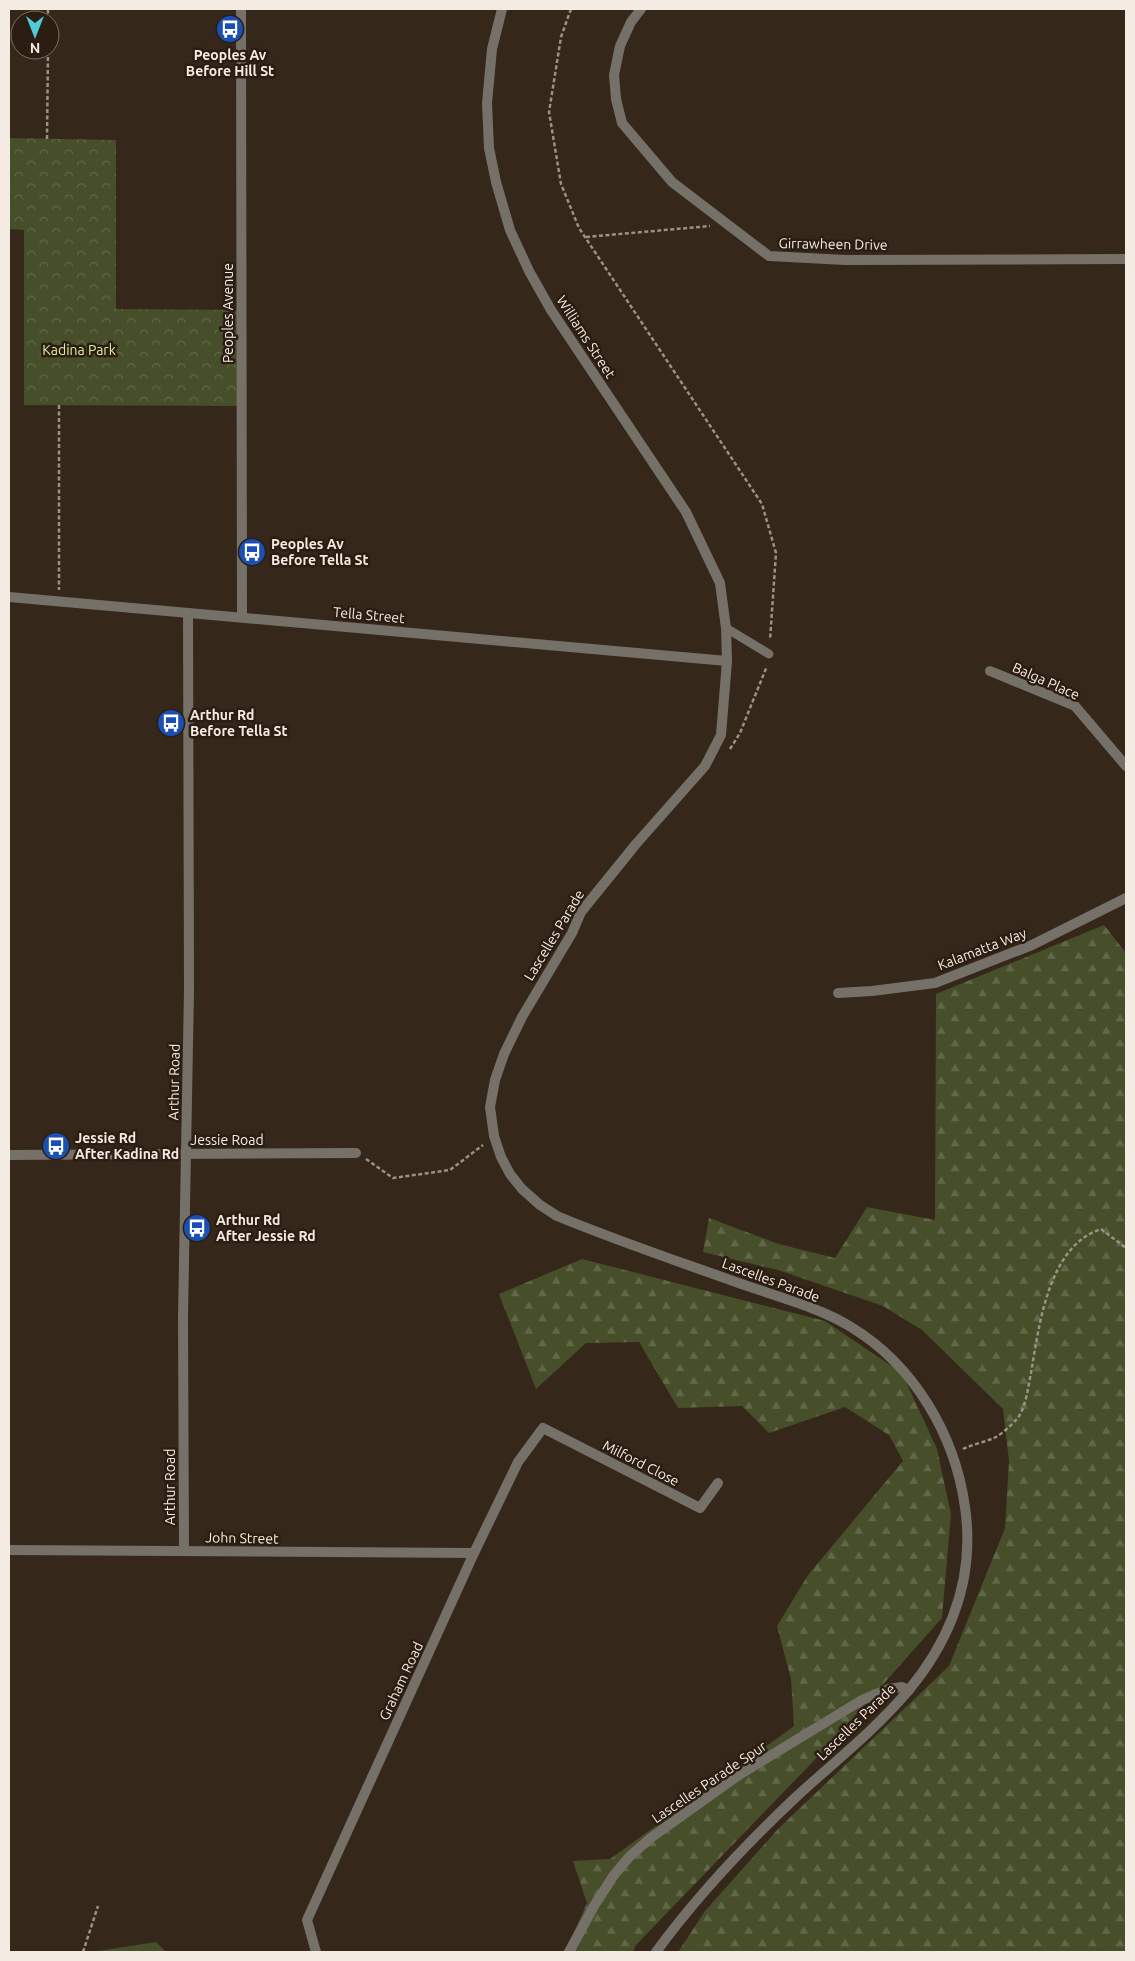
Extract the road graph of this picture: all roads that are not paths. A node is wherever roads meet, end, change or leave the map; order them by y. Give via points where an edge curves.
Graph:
1 (241, 9) edge
2 (502, 9) edge
3 (641, 9) edge
4 (1126, 259) edge
5 (9, 597) edge
6 (188, 613) junction
7 (242, 617) junction
8 (726, 628) junction
9 (769, 654) road end
10 (726, 661) junction
11 (990, 671) dead end
12 (1126, 766) edge
13 (1126, 898) edge
14 (838, 993) dead end
15 (356, 1153) road end
16 (187, 1154) junction
17 (9, 1155) edge
18 (543, 1428) joint
19 (718, 1484) dead end
20 (9, 1550) edge
21 (184, 1551) junction
22 (474, 1554) junction
23 (909, 1690) junction
24 (316, 1952) edge
25 (569, 1952) edge
26 (656, 1952) edge

1 - 7 street, Peoples Avenue
2 - 8 street, Williams Street via 492,49 487,104 489,148 510,230 551,310 686,512 720,583
3 - 4 street, Girrawheen Drive via 620,46 614,75 622,123 672,182 769,256 845,260
5 - 6 street, Tella Street
6 - 7 street, Tella Street
6 - 16 street, Arthur Road via 190,990
7 - 10 street, Tella Street
8 - 9 lane
8 - 10 street, Williams Street
10 - 23 street, Lascelles Parade via 721,735 705,766 581,912 504,1054 490,1107 494,1136 510,1174 522,1189 557,1216 817,1311 849,1326 881,1347 905,1371 944,1434 952,1454 968,1529 967,1563 961,1591 940,1644
11 - 12 street, Balga Place via 1075,706
13 - 14 street, Kalamatta Way via 1032,945 935,982
15 - 16 street, Jessie Road
16 - 17 street, Jessie Road
16 - 21 street, Arthur Road via 183,1316
18 - 19 street, Milford Close via 700,1508
18 - 22 street, Graham Road via 518,1462
20 - 21 street, John Street
21 - 22 street, John Street
22 - 24 street, Graham Road via 307,1920
23 - 25 street, Lascelles Parade Spur via 902,1687 889,1689 862,1700 733,1779 652,1837 614,1876
23 - 26 street, Lascelles Parade via 749,1842 681,1918

